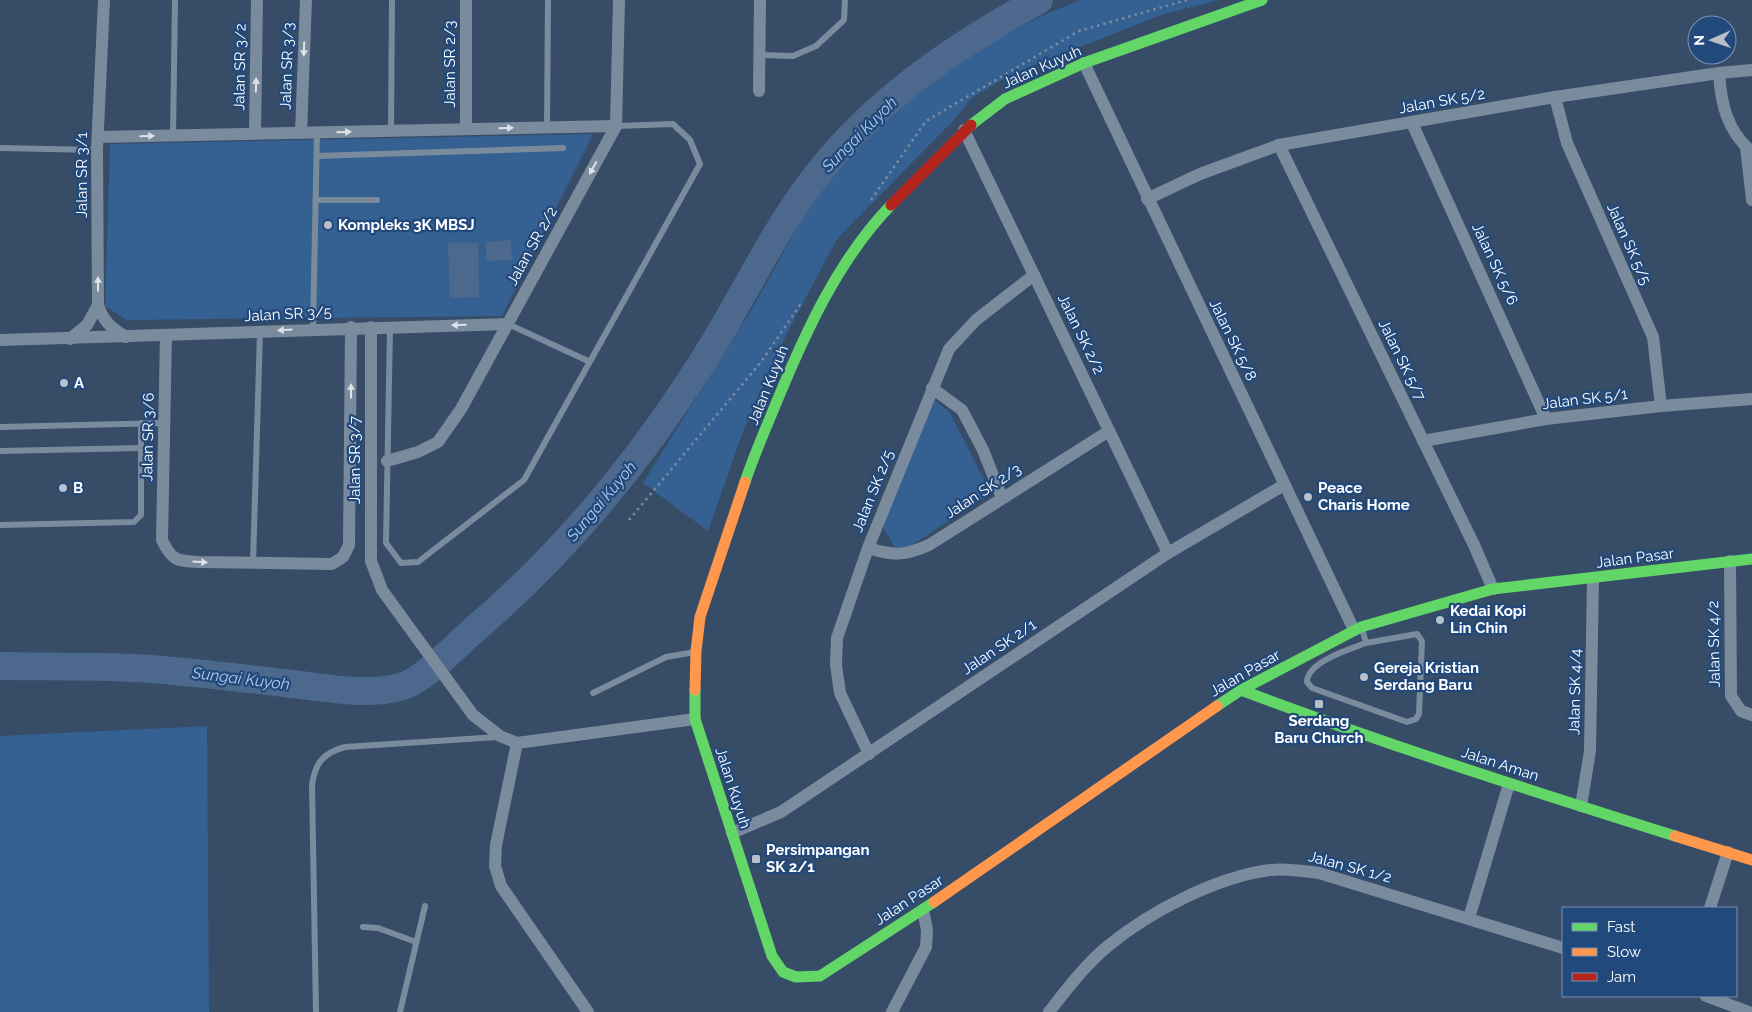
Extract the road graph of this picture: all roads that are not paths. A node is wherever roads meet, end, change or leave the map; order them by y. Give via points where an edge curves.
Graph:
1 (104, 0) edge
2 (175, 0) edge
3 (257, 0) edge
4 (306, 0) edge
5 (392, 0) edge
6 (466, 0) edge
7 (548, 0) edge
8 (619, 0) edge
9 (760, 0) edge
10 (845, 0) edge
11 (1262, 0) edge
12 (759, 55) junction
13 (1084, 64) junction
14 (1752, 70) edge
15 (1719, 73) junction
16 (759, 91) dead end
17 (1555, 97) junction
18 (1412, 123) junction
19 (616, 126) junction
20 (547, 127) junction
21 (466, 129) junction
22 (964, 130) junction
23 (392, 131) junction
24 (317, 132) junction
25 (255, 133) junction
26 (302, 133) junction
27 (174, 136) junction
28 (98, 137) junction
29 (1279, 145) junction
30 (0, 148) edge
31 (562, 148) dead end
32 (98, 150) junction
33 (1749, 150) edge
34 (317, 156) junction
35 (1146, 199) junction
36 (316, 200) junction
37 (377, 200) dead end
38 (1752, 200) edge
39 (1034, 275) junction
40 (98, 305) junction
41 (508, 324) junction
42 (390, 326) junction
43 (351, 327) junction
44 (371, 327) junction
45 (313, 329) junction
46 (260, 332) junction
47 (166, 335) junction
48 (126, 337) junction
49 (70, 339) junction
50 (0, 340) edge
51 (588, 361) junction
52 (932, 388) junction
53 (1752, 399) edge
54 (1660, 406) junction
55 (1546, 419) junction
56 (141, 423) junction
57 (165, 423) junction
58 (0, 427) edge
59 (1110, 431) junction
60 (1423, 441) junction
61 (140, 448) junction
62 (0, 451) edge
63 (388, 461) junction
64 (1284, 485) junction
65 (1002, 498) junction
66 (0, 525) edge
67 (868, 548) junction
68 (1168, 553) junction
69 (1752, 559) edge
70 (1730, 561) junction
71 (254, 563) junction
72 (1592, 578) junction
73 (1493, 589) junction
74 (1358, 628) junction
75 (1366, 643) junction
76 (696, 651) junction
77 (1241, 690) junction
78 (592, 693) dead end
79 (1752, 715) edge
80 (695, 719) junction
81 (500, 736) junction
82 (517, 744) junction
83 (870, 754) junction
84 (1509, 784) junction
85 (1581, 806) junction
86 (732, 833) junction
87 (1728, 852) junction
88 (1752, 860) edge
89 (426, 906) dead end
90 (1710, 907) edge
91 (923, 910) junction
92 (1469, 918) junction
93 (363, 927) dead end
94 (416, 942) junction
95 (1562, 948) edge
96 (820, 976) joint
97 (1709, 997) edge
98 (316, 1012) edge
99 (400, 1012) edge
100 (588, 1012) edge
101 (892, 1012) edge
102 (1049, 1012) edge
103 (1749, 1012) edge

1 - 28 street, Jalan SR 3/1
2 - 27 lane
25 -> 3 street, Jalan SR 3/2
4 -> 26 street, Jalan SR 3/3
5 - 23 lane
6 - 21 street, Jalan SR 2/3
7 - 20 lane
8 - 19 street, Jalan SR 2/2
9 - 12 street
10 - 12 lane via 844,20 816,46 793,56
11 - 13 street, Jalan Kuyuh
12 - 16 street
13 - 22 street, Jalan Kuyuh via 1004,99
13 - 35 street, Jalan SK 5/8
14 - 15 street, Jalan SK 5/2
15 - 17 street, Jalan SK 5/2
15 - 33 street via 1727,120
17 - 18 street, Jalan SK 5/2
17 - 54 street, Jalan SK 5/5 via 1567,143 1653,337
18 - 29 street, Jalan SK 5/2
18 - 55 street, Jalan SK 5/6
19 - 20 street
19 -> 41 street, Jalan SR 2/2
19 - 51 lane via 674,124 690,140 700,164
21 -> 20 street
21 - 23 street
22 - 39 street, Jalan SK 2/2
22 - 76 street, Jalan Kuyuh via 876,221 838,275 806,332 748,472 700,617
24 -> 23 street
24 - 26 street
24 - 34 lane
25 - 26 street
25 - 27 street
28 -> 27 street
28 - 32 street, Jalan SR 3/1
29 - 35 street, Jalan SK 5/2 via 1200,174
29 - 60 street, Jalan SK 5/7
30 - 32 lane
31 - 34 lane
40 -> 32 street, Jalan SR 3/1
33 - 38 street
34 - 36 lane
35 - 64 street, Jalan SK 5/8
36 - 37 lane
36 - 45 lane
39 - 52 street, Jalan SK 2/5 via 976,320 949,349
39 - 59 street, Jalan SK 2/2
40 - 48 street via 102,318
40 - 49 street via 87,325
41 -> 42 street, Jalan SR 3/5
41 - 51 lane
41 - 63 street, Jalan SR 2/2 via 461,409 438,442
42 - 44 street, Jalan SR 3/5
42 - 63 lane
43 - 44 street, Jalan SR 3/5
43 - 45 street, Jalan SR 3/5
71 -> 43 street via 332,564 343,557 348,545
44 - 81 street, Jalan SR 3/7 via 371,561 382,590 473,714
45 -> 46 street, Jalan SR 3/5
46 - 47 street, Jalan SR 3/5
46 - 71 lane
47 - 48 street, Jalan SR 3/5
47 - 57 street, Jalan SR 3/6
48 - 49 street, Jalan SR 3/5
49 - 50 street, Jalan SR 3/5
51 - 63 lane via 524,480 418,562 401,563 386,543
52 - 65 street via 962,410 983,450
52 - 67 street, Jalan SK 2/5
53 - 54 street, Jalan SK 5/1
54 - 55 street, Jalan SK 5/1
55 - 60 street, Jalan SK 5/1
56 - 57 lane
56 - 58 lane
56 - 61 lane
57 -> 71 street, Jalan SR 3/6 via 162,540 172,557 178,561
59 - 65 street, Jalan SK 2/3
59 - 68 street, Jalan SK 2/2
60 - 73 street, Jalan SK 5/7
61 - 62 lane
61 - 66 lane via 141,515 134,522
64 - 68 street, Jalan SK 2/1
64 - 74 street, Jalan SK 5/8
65 - 67 street, Jalan SK 2/3 via 929,545 908,554 888,554
67 - 83 street, Jalan SK 2/5 via 837,638 836,665 840,693
68 - 83 street, Jalan SK 2/1
69 - 70 street, Jalan Pasar
70 - 72 street, Jalan Pasar
70 - 79 street, Jalan SK 4/2 via 1731,696 1741,711
72 - 73 street, Jalan Pasar
72 - 85 street, Jalan SK 4/4 via 1590,751
73 - 74 street, Jalan Pasar
74 - 75 lane
74 - 77 street, Jalan Pasar
75 - 75 lane via 1340,652 1316,667 1307,682 1312,688 1407,722 1416,719 1419,714 1422,641 1417,634
76 - 78 lane via 666,657
76 - 80 street, Jalan Kuyuh
77 - 84 street, Jalan Aman via 1336,726
77 - 91 street, Jalan Pasar
80 - 82 street
80 - 86 street, Jalan Kuyuh
81 - 82 street, Jalan SR 3/7
81 - 98 lane via 345,747 332,750 321,758 314,770 312,785
82 - 100 street via 496,845 495,866 501,886
83 - 86 street, Jalan SK 2/1 via 781,812
84 - 85 street, Jalan Aman
84 - 92 street
85 - 87 street, Jalan Aman
86 - 96 street, Jalan Kuyuh via 772,956 783,972 796,977
87 - 88 street, Jalan Aman
87 - 90 street
89 - 94 lane
91 - 96 street, Jalan Pasar
91 - 101 street via 926,947
92 - 95 street, Jalan SK 1/2
92 - 102 street, Jalan SK 1/2 via 1319,873 1269,870 1210,888 1145,920 1107,946 1070,984
93 - 94 lane via 378,928
94 - 99 lane
97 - 103 street

